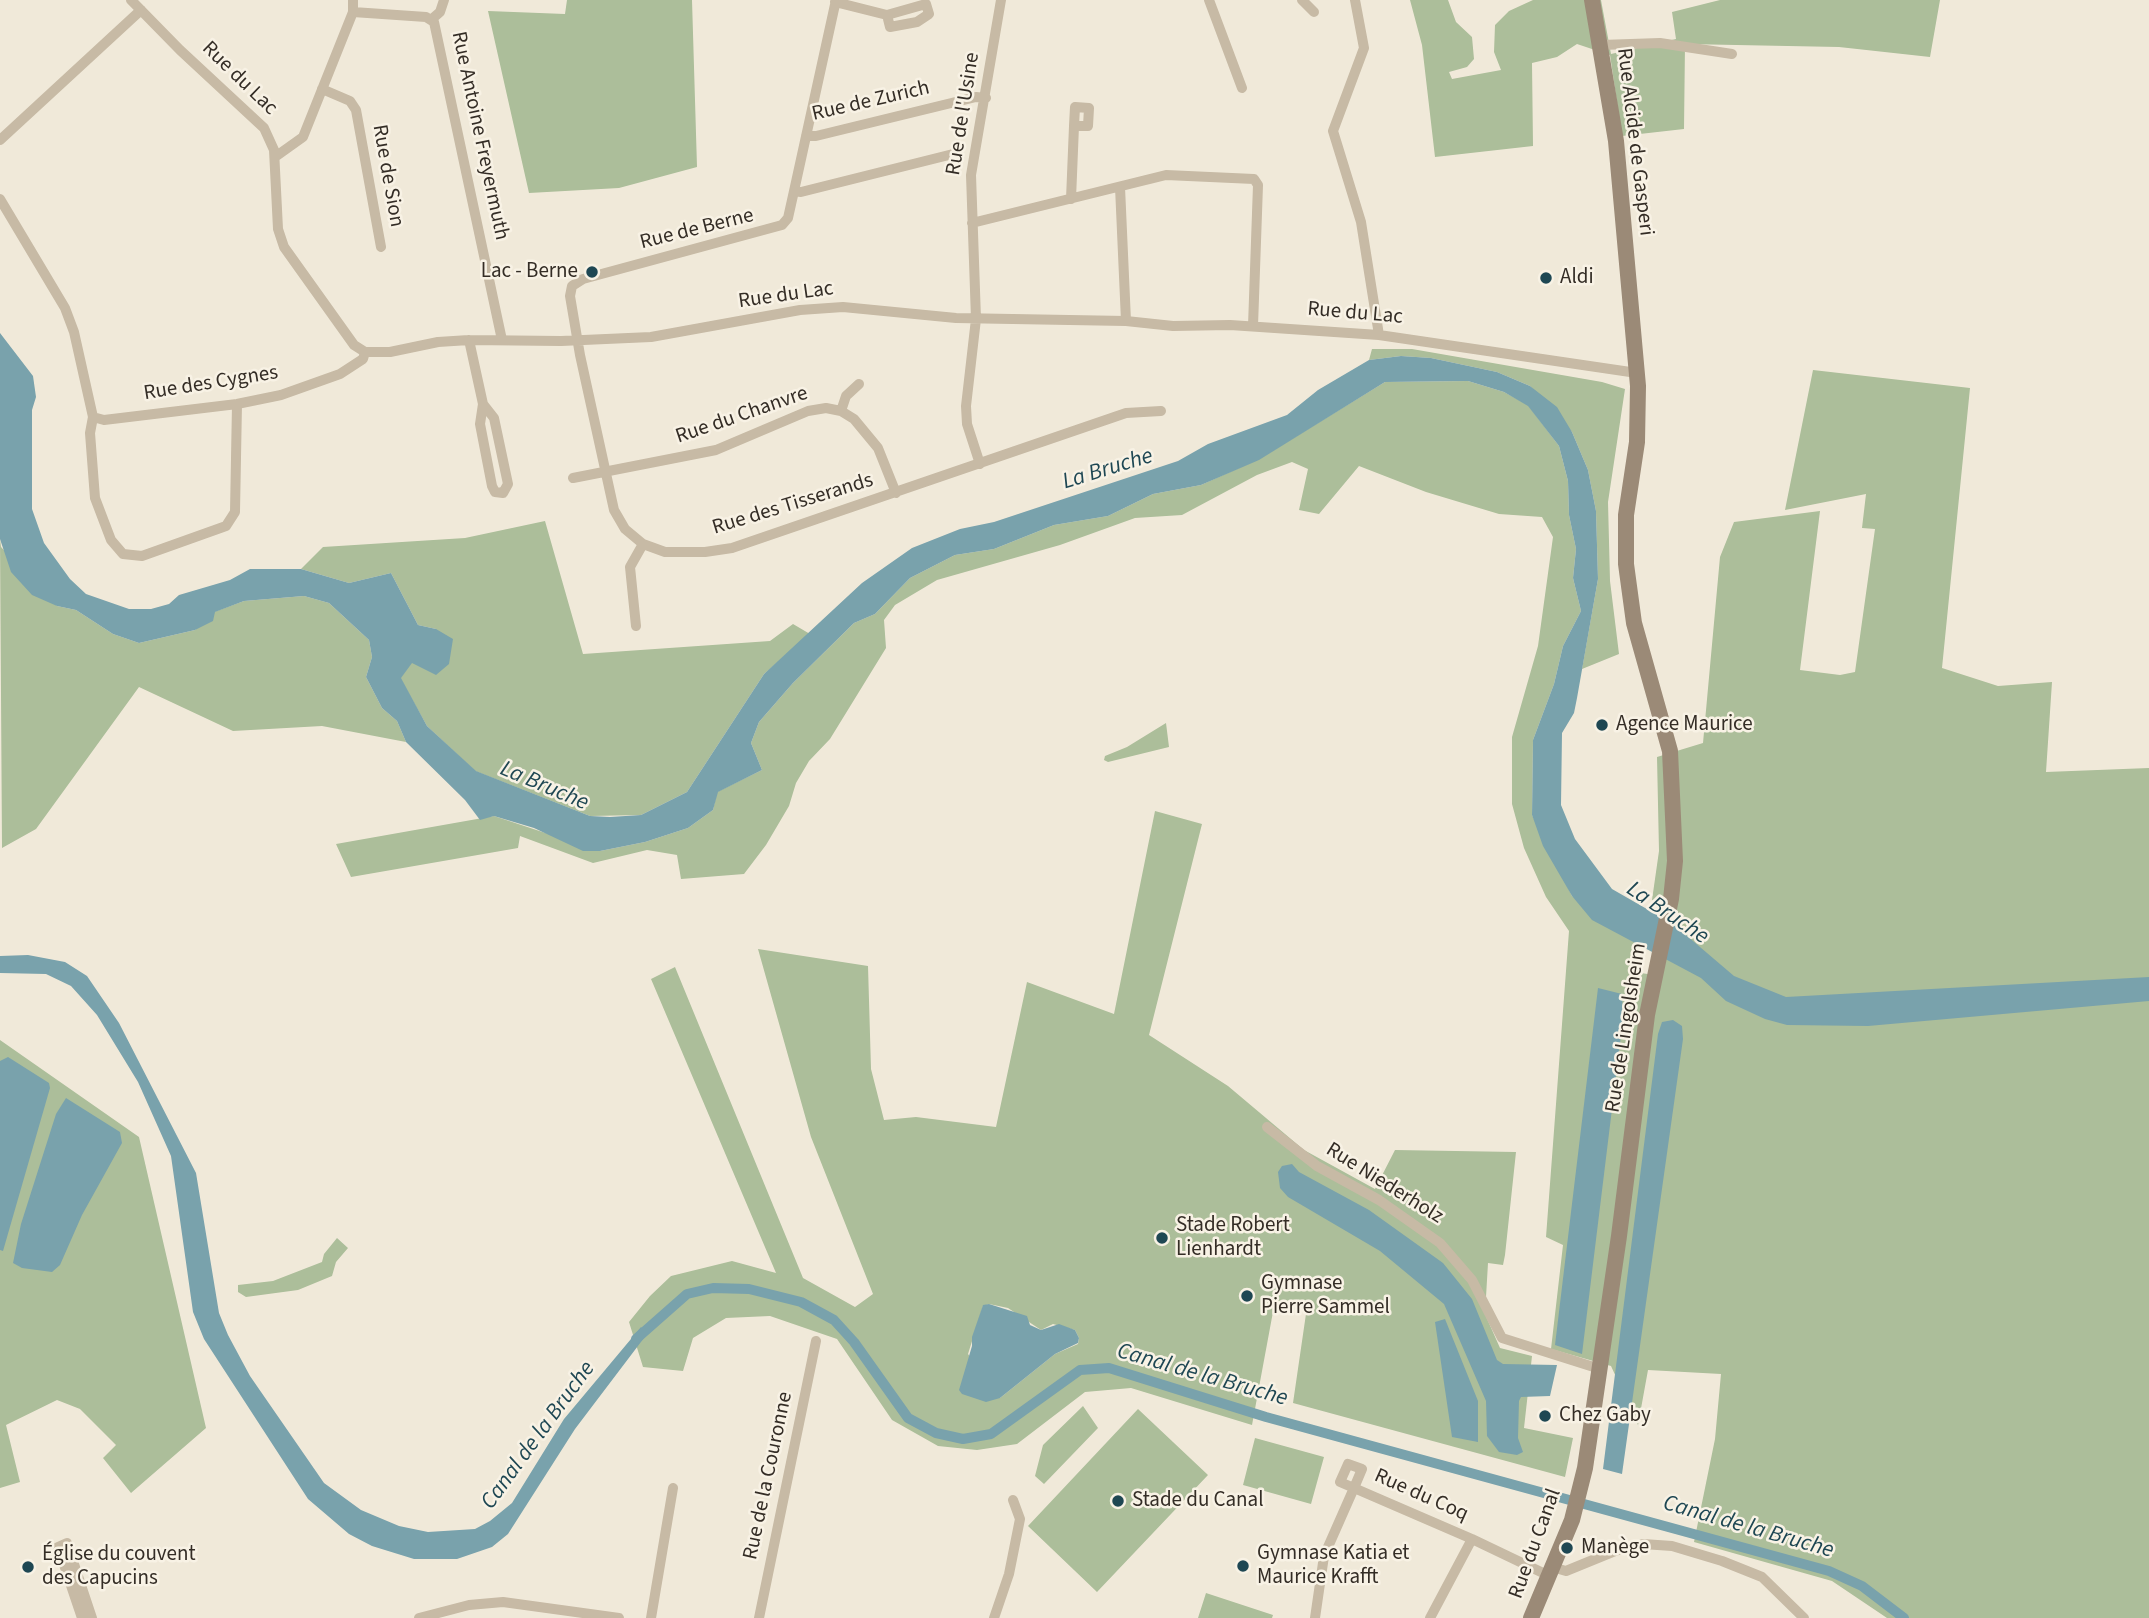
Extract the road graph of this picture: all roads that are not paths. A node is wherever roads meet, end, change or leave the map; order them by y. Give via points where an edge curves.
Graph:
1 (131, 0) edge
2 (444, 0) edge
3 (1001, 0) edge
4 (1209, 0) edge
5 (1302, 0) edge
6 (1355, 0) edge
7 (1592, 0) edge
8 (836, 1) edge
9 (353, 6) edge
10 (141, 10) junction
11 (1314, 12) dead end
12 (887, 15) dead end
13 (432, 19) junction
14 (1601, 45) junction
15 (1732, 54) dead end
16 (1242, 88) dead end
17 (322, 89) junction
18 (986, 98) junction
19 (1074, 126) dead end
20 (806, 136) junction
21 (0, 140) edge
22 (953, 154) dead end
23 (275, 157) junction
24 (1120, 187) junction
25 (794, 191) junction
26 (0, 199) edge
27 (1072, 199) junction
28 (972, 223) junction
29 (380, 247) dead end
30 (976, 319) junction
31 (1126, 321) junction
32 (1253, 326) junction
33 (1379, 335) junction
34 (469, 340) junction
35 (502, 340) junction
36 (578, 341) junction
37 (365, 352) junction
38 (1637, 373) junction
39 (859, 384) dead end
40 (237, 404) junction
41 (483, 404) junction
42 (841, 411) junction
43 (1161, 411) dead end
44 (93, 417) junction
45 (980, 464) junction
46 (606, 470) junction
47 (573, 478) dead end
48 (896, 493) junction
49 (643, 544) junction
50 (636, 626) dead end
51 (1267, 1128) dead end
52 (816, 1341) dead end
53 (1600, 1369) junction
54 (673, 1488) dead end
55 (1580, 1489) joint
56 (1013, 1500) dead end
57 (1472, 1539) junction
58 (1550, 1571) junction
59 (82, 1618) edge
60 (92, 1618) edge
61 (419, 1618) edge
62 (619, 1618) edge
63 (651, 1618) edge
64 (759, 1618) edge
65 (994, 1618) edge
66 (1315, 1618) edge
67 (1430, 1618) edge
68 (1531, 1618) edge
69 (1804, 1618) edge

1 - 10 street, Rue du Lac
2 - 13 street
3 - 18 street, Rue de l'Usine
4 - 16 street
5 - 11 street
6 - 33 street via 1364,48 1334,131 1361,222
7 - 14 main road, Rue Alcide de Gasperi
8 - 12 street
8 - 20 street, Rue de Berne
9 - 13 street, Rue Antoine Freyermuth
9 - 17 street
10 - 21 street
10 - 23 street, Rue du Lac via 258,120
13 - 35 street, Rue Antoine Freyermuth
14 - 15 street via 1660,43
14 - 38 main road, Rue Alcide de Gasperi via 1617,155
17 - 23 street via 303,137
17 - 29 street, Rue de Sion via 350,101 356,110
18 - 20 street, Rue de Zurich
18 - 28 street, Rue de l'Usine via 971,175
19 - 27 street
20 - 25 street, Rue de Berne
22 - 25 street
23 - 37 street, Rue du Lac via 278,229 284,247 354,345
24 - 27 street
24 - 31 street
24 - 32 street via 1166,175 1254,179 1258,185
25 - 36 street, Rue de Berne via 788,218 774,230 577,282 570,296
26 - 44 street via 65,308
27 - 28 street
28 - 30 street, Rue de l'Usine
30 - 31 street, Rue du Lac
30 - 36 street, Rue du Lac via 828,308 681,334
30 - 45 street, Rue de l'Usine via 966,406
31 - 32 street, Rue du Lac
32 - 33 street, Rue du Lac
33 - 38 street, Rue du Lac
34 - 35 street, Rue du Lac
34 - 37 street, Rue du Lac
34 - 41 street
35 - 36 street, Rue du Lac
36 - 46 street
37 - 40 street, Rue des Cygnes via 363,359 341,374
38 - 53 main road, Rue de Lingolsheim via 1638,424 1626,515 1626,564 1634,622 1670,751 1675,852
39 - 42 street, Rue du Chanvre via 846,396
40 - 44 street, Rue des Cygnes
40 - 44 street via 235,512 226,526 142,556 123,554 111,540 95,498
41 - 41 street via 494,418 508,484 503,494 492,486 480,424
42 - 46 street, Rue du Chanvre via 808,411 716,450
42 - 48 street, Rue du Chanvre via 854,419 878,448
43 - 45 street, Rue des Tisserands via 1126,413
45 - 48 street, Rue des Tisserands
46 - 47 street, Rue du Chanvre
46 - 49 street via 614,510 625,530
48 - 49 street, Rue des Tisserands via 732,548 683,554
49 - 50 street via 630,567
51 - 53 street, Rue Niederholz via 1317,1166 1378,1200 1440,1243 1472,1280 1502,1338
52 - 64 street, Rue de la Couronne
53 - 55 main road, Rue de Lingolsheim
54 - 63 street
55 - 58 main road, Rue du Canal
56 - 65 street via 1020,1519
57 - 58 street, Rue du Coq
57 - 66 street, Rue du Coq via 1354,1488 1324,1556
57 - 67 street, Rue du Coq
58 - 68 main road, Rue du Canal
58 - 69 street via 1566,1571 1643,1544 1672,1546 1762,1577
59 - 60 street via 58,1547 67,1543
61 - 62 street via 503,1602

